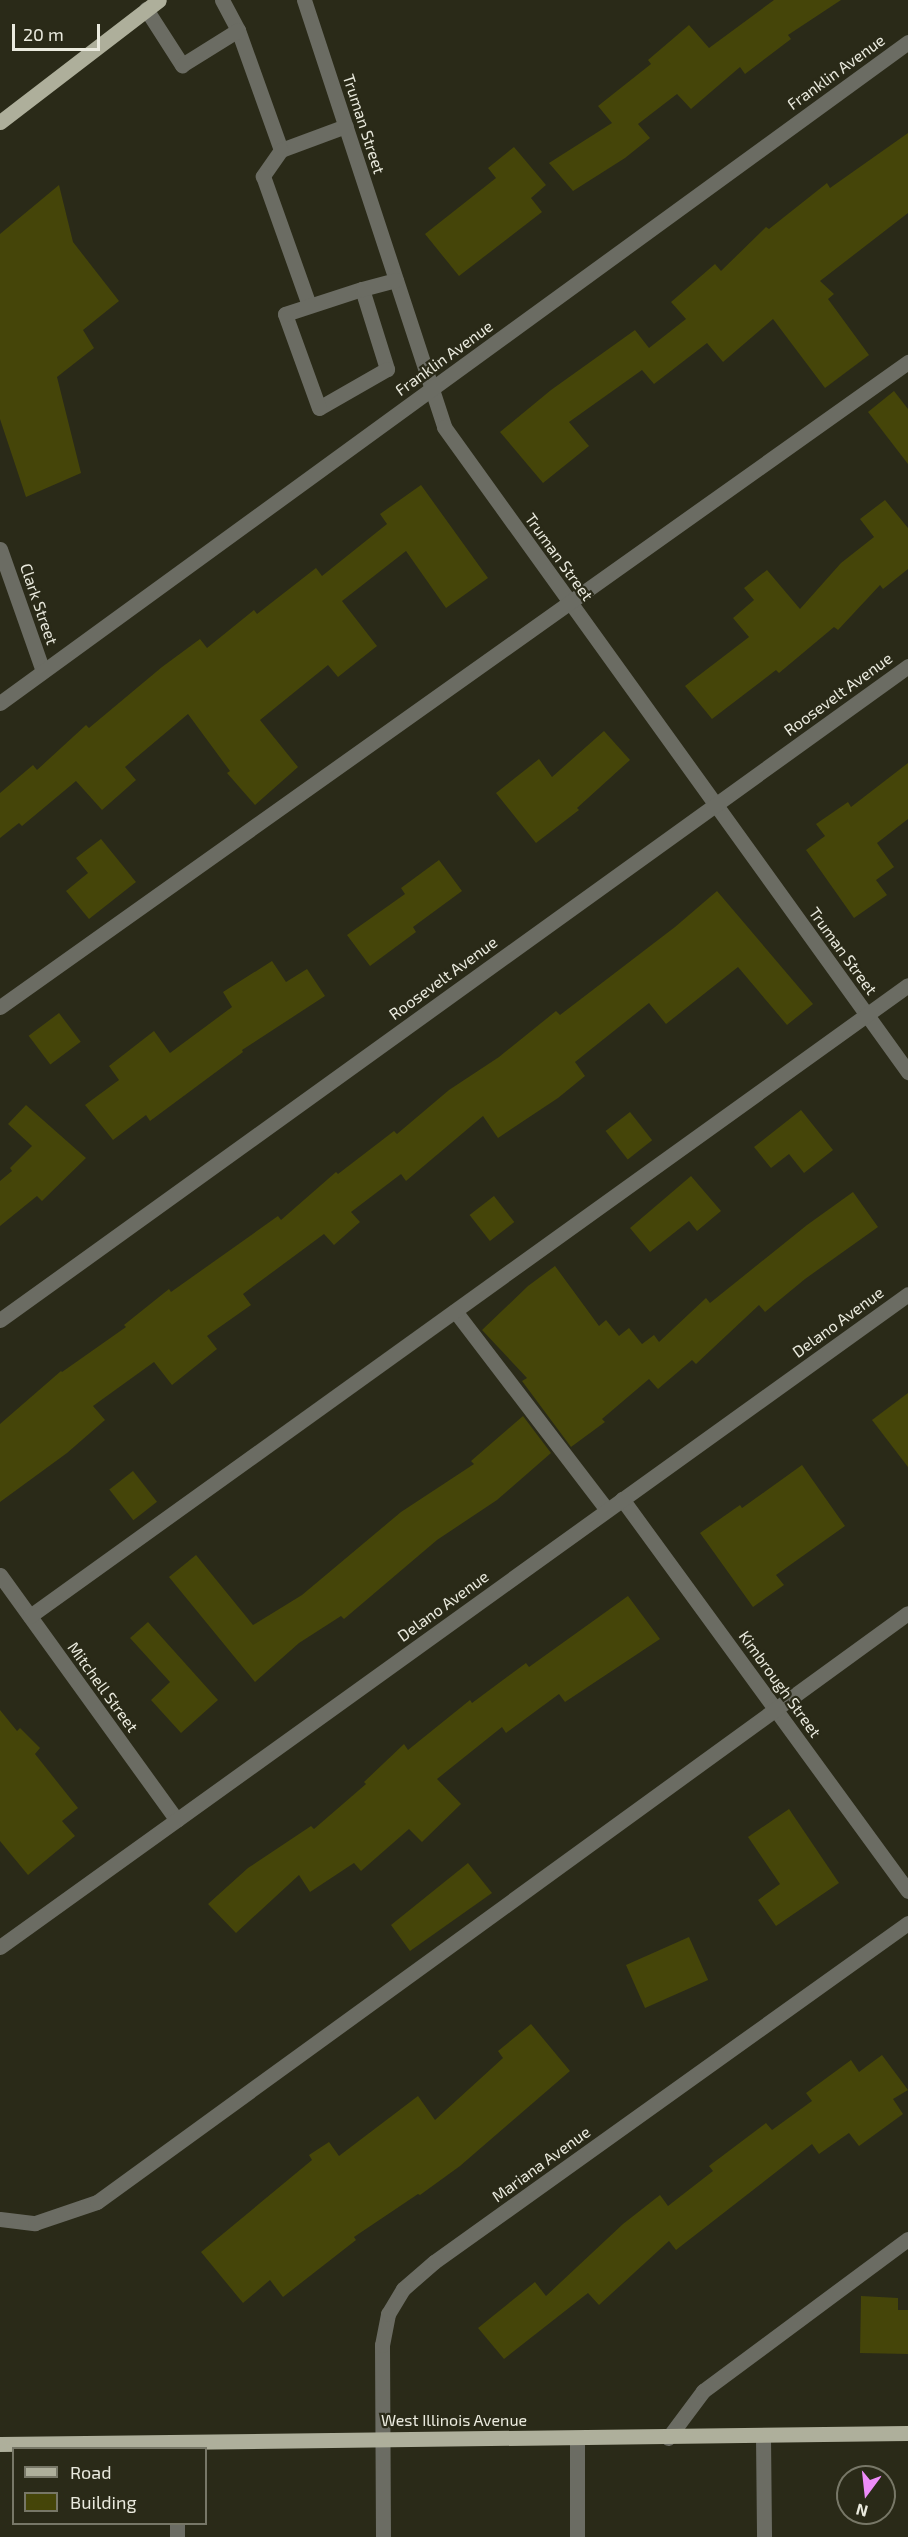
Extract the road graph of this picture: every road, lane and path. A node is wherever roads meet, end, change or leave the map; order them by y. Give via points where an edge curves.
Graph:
1 (222, 0) edge
2 (304, 0) edge
3 (153, 5) edge
4 (238, 30) junction
5 (908, 42) edge
6 (0, 122) edge
7 (346, 126) junction
8 (281, 150) junction
9 (396, 280) junction
10 (362, 289) junction
11 (309, 305) junction
12 (908, 362) edge
13 (431, 389) junction
14 (0, 549) edge
15 (571, 603) junction
16 (908, 666) edge
17 (43, 671) junction
18 (0, 703) edge
19 (715, 804) junction
20 (908, 985) edge
21 (0, 1007) edge
22 (867, 1015) junction
23 (908, 1072) edge
24 (908, 1294) edge
25 (455, 1311) junction
26 (0, 1320) edge
27 (622, 1499) junction
28 (607, 1510) junction
29 (0, 1575) edge
30 (908, 1613) edge
31 (30, 1616) junction
32 (775, 1708) junction
33 (177, 1820) junction
34 (908, 1891) edge
35 (908, 1923) edge
36 (0, 1947) edge
37 (0, 2219) edge
38 (908, 2239) edge
39 (908, 2433) edge
40 (763, 2437) junction
41 (384, 2438) junction
42 (577, 2438) junction
43 (668, 2438) junction
44 (0, 2444) edge
45 (176, 2445) edge
46 (383, 2537) edge
47 (577, 2537) edge
48 (764, 2537) edge

1 - 4 street
2 - 7 street, Truman Street
3 - 4 street via 182,65
3 - 6 main road
4 - 8 street
5 - 13 street, Franklin Avenue
7 - 8 street
7 - 9 street, Truman Street
8 - 11 street via 263,176
9 - 10 street
9 - 13 street, Truman Street
10 - 11 street
10 - 11 street via 387,369 319,408 285,314
12 - 15 street
13 - 15 street, Truman Street via 444,427
13 - 17 street, Franklin Avenue
14 - 17 street, Clark Street
15 - 19 street, Truman Street
15 - 21 street
16 - 19 street, Roosevelt Avenue
17 - 18 street, Franklin Avenue
19 - 22 street, Truman Street
19 - 26 street, Roosevelt Avenue
20 - 22 street
22 - 23 street, Truman Street
22 - 25 street
24 - 27 street, Delano Avenue
25 - 28 street
25 - 31 street
27 - 28 street, Delano Avenue
27 - 32 street, Kimbrough Street
28 - 33 street, Delano Avenue
29 - 31 street, Mitchell Street
30 - 32 street
31 - 33 street, Mitchell Street
32 - 34 street, Kimbrough Street
32 - 37 street via 97,2202 35,2223
33 - 36 street, Delano Avenue
35 - 41 street, Mariana Avenue via 434,2262 403,2289 393,2301 383,2330
38 - 43 street via 704,2391
39 - 40 main road, West Illinois Avenue
40 - 43 main road, West Illinois Avenue
40 - 48 street
41 - 42 main road, West Illinois Avenue
41 - 45 main road, West Illinois Avenue
41 - 46 street, Mariana Avenue
42 - 43 main road, West Illinois Avenue
42 - 47 street
44 - 45 main road, West Illinois Avenue

